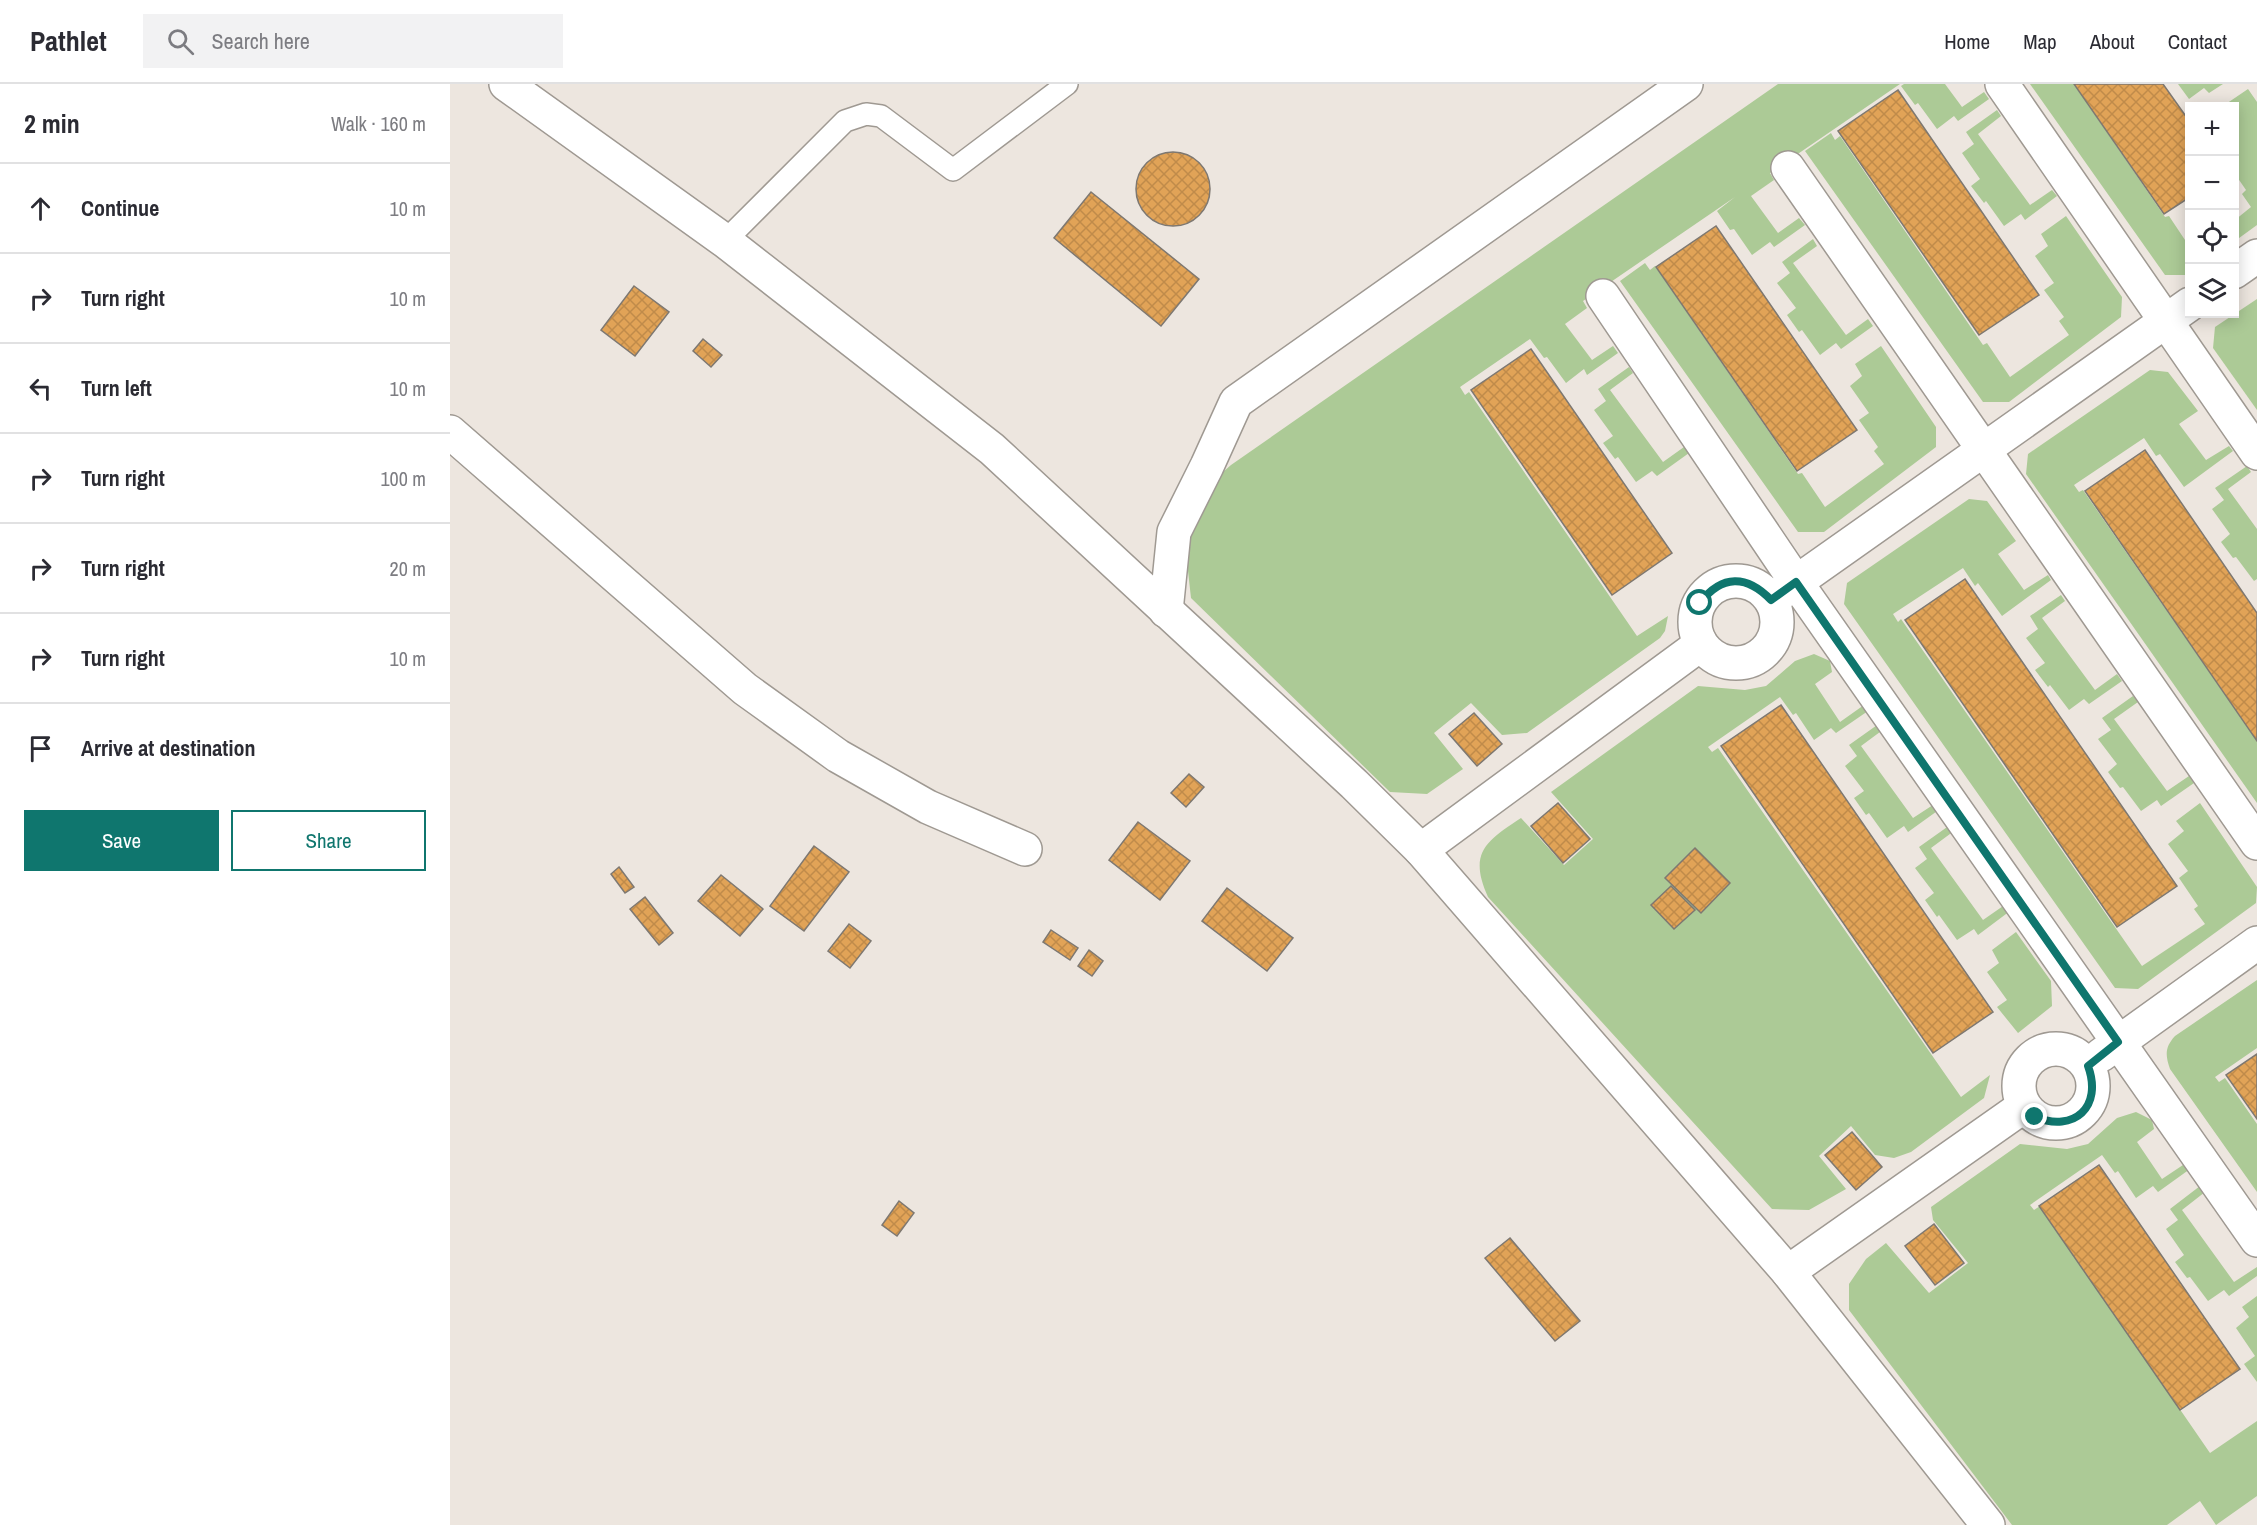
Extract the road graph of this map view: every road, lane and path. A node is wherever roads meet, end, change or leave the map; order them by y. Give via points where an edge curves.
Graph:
1 (506, 84) edge
2 (1067, 84) edge
3 (1686, 84) edge
4 (2002, 84) edge
5 (1788, 168) dead end
6 (724, 241) junction
7 (2257, 256) edge
8 (2239, 269) edge
9 (1603, 296) dead end
10 (2177, 313) edge
11 (450, 432) edge
12 (1983, 449) junction
13 (2257, 453) edge
14 (1783, 591) junction
15 (1166, 611) junction
16 (1701, 644) junction
17 (2257, 843) edge
18 (1024, 849) dead end
19 (1421, 850) junction
20 (2257, 943) edge
21 (2118, 1042) junction
22 (2088, 1066) junction
23 (2024, 1106) junction
24 (2257, 1240) edge
25 (1788, 1272) junction
26 (1988, 1525) edge

1 - 6 street
2 - 6 lane via 953,170 881,116 866,114 845,121
3 - 15 street via 1236,402 1174,532
4 - 10 street
5 - 12 street
6 - 15 street via 992,449
7 - 8 street
9 - 14 street
10 - 12 street
10 - 13 street
11 - 18 street via 745,689 848,762 928,807
12 - 14 street
12 - 17 street
14 - 16 street via 1761,590 1735,581 1708,591 1695,616
14 - 16 street via 1777,628 1764,653 1737,663 1723,661
14 - 21 street
15 - 19 street
16 - 19 street
19 - 25 street
20 - 21 street
21 - 22 street
21 - 24 street
22 - 23 street via 2092,1094 2087,1107 2076,1118 2063,1123 2048,1122 2035,1117
22 - 23 street via 2065,1049 2037,1054 2026,1064 2020,1078
23 - 25 street
25 - 26 street

